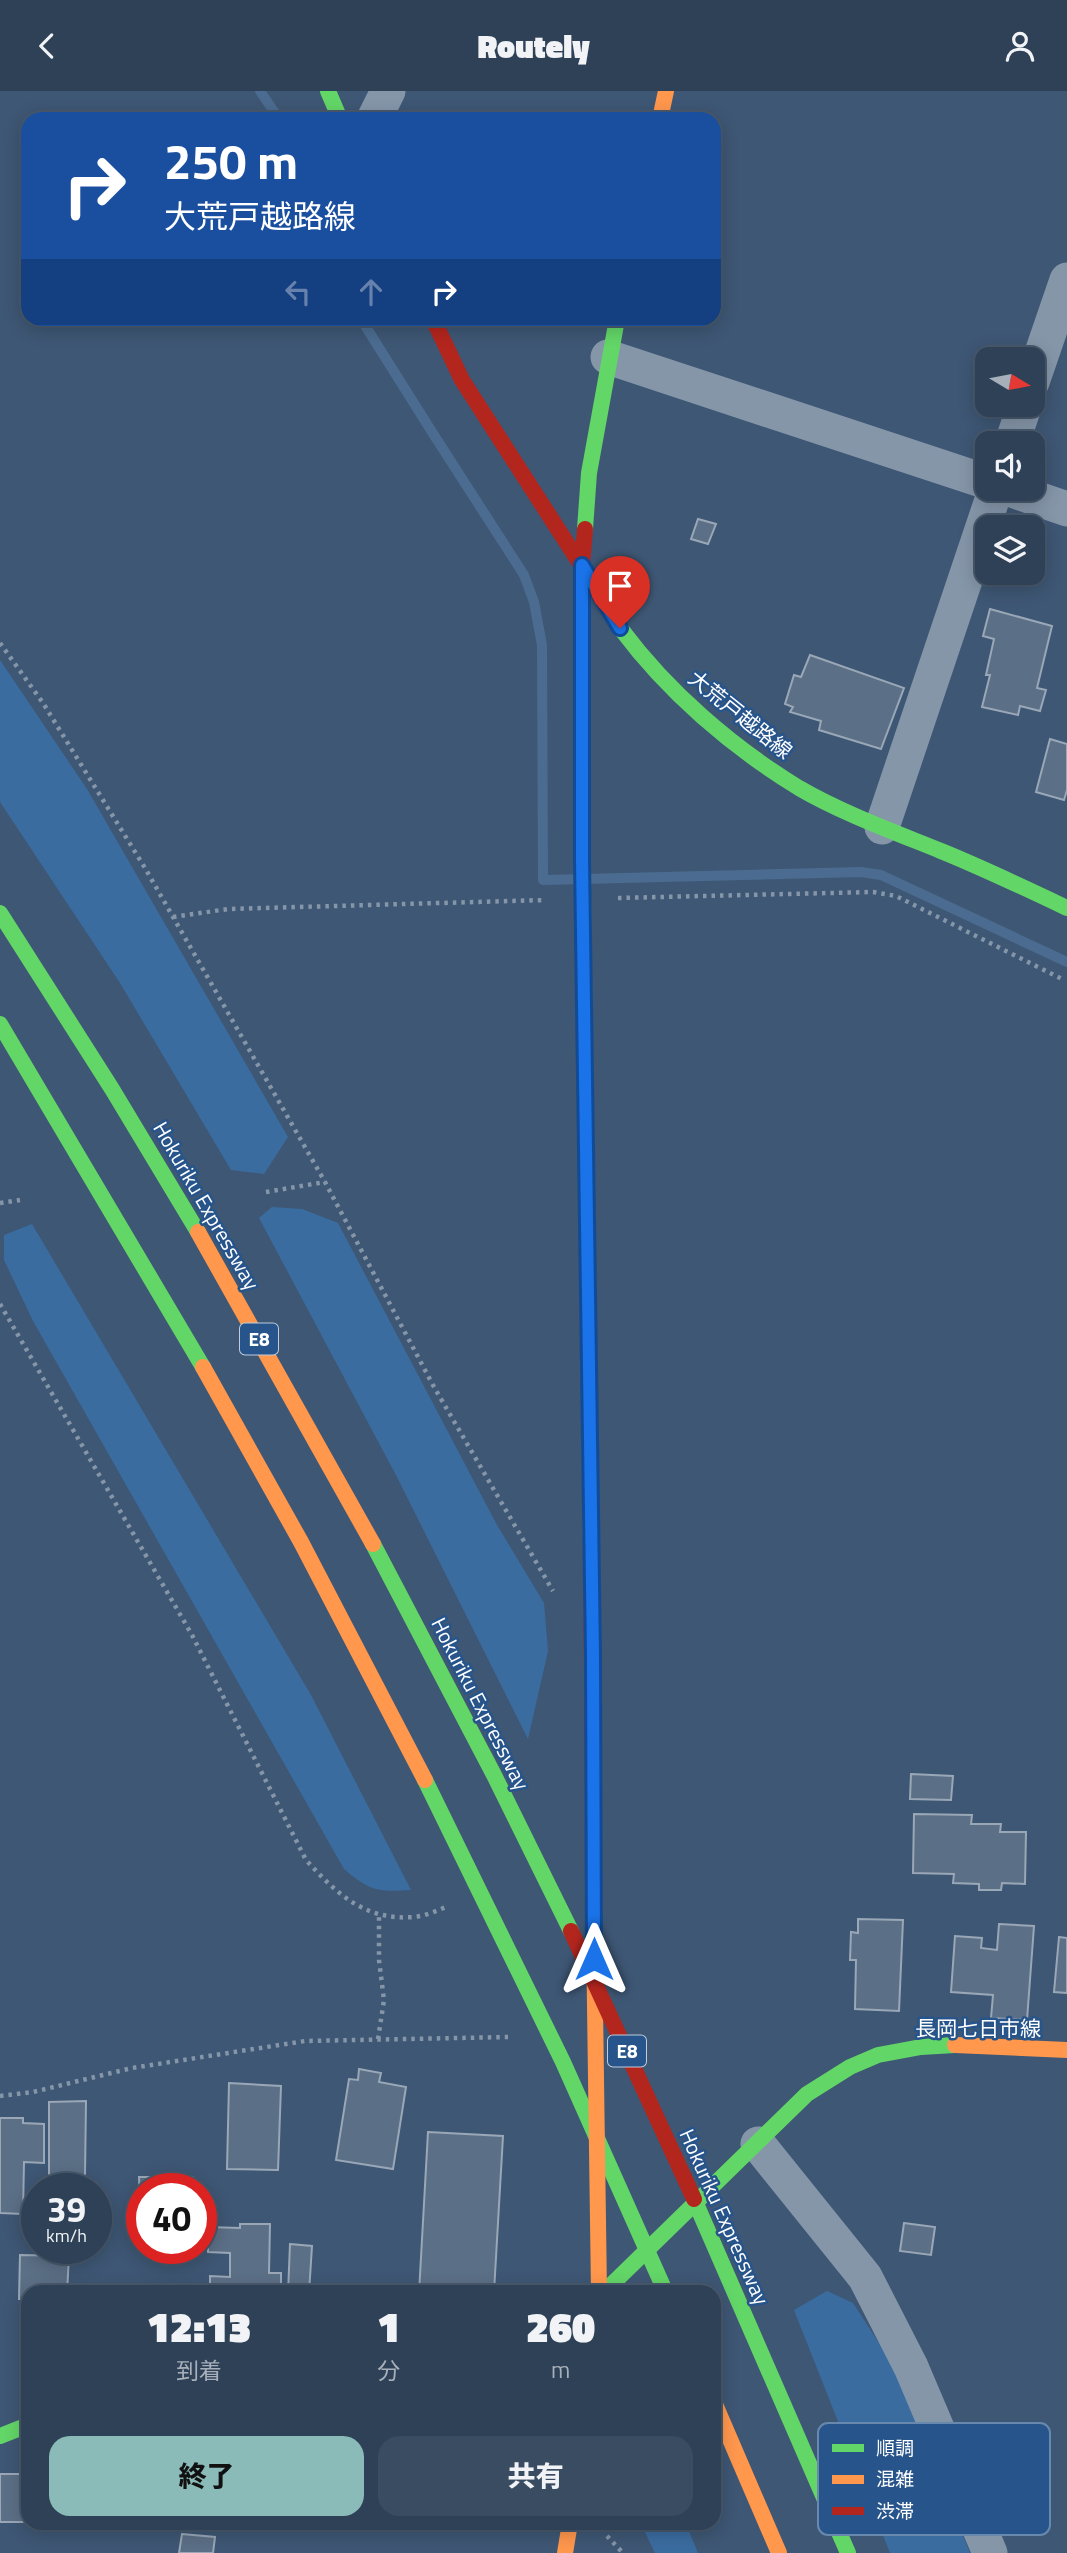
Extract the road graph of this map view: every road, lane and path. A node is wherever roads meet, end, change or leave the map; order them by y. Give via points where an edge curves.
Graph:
1 (328, 91) edge
2 (388, 91) edge
3 (666, 91) edge
4 (337, 112) edge
5 (378, 112) edge
6 (662, 112) edge
7 (1067, 280) edge
8 (436, 326) edge
9 (615, 326) edge
10 (1044, 347) edge
11 (608, 357) junction
12 (975, 478) edge
13 (992, 501) edge
14 (1044, 501) edge
15 (1067, 509) edge
16 (582, 565) junction
17 (0, 643) edge
18 (881, 827) junction
19 (584, 898) junction
20 (1067, 908) edge
21 (0, 913) edge
22 (173, 917) junction
23 (1062, 979) dead end
24 (0, 1024) edge
25 (22, 1094) dead end
26 (325, 1182) junction
27 (266, 1192) dead end
28 (20, 1200) dead end
29 (0, 1203) edge
30 (0, 1304) edge
31 (229, 1415) junction
32 (558, 1599) dead end
33 (454, 1905) dead end
34 (379, 1916) junction
35 (513, 2036) dead end
36 (378, 2039) junction
37 (1067, 2050) edge
38 (0, 2095) edge
39 (758, 2144) junction
40 (601, 2285) edge
41 (609, 2285) edge
42 (662, 2285) edge
43 (721, 2418) edge
44 (935, 2423) edge
45 (21, 2428) edge
46 (0, 2436) edge
47 (818, 2483) edge
48 (569, 2530) edge
49 (840, 2535) edge
50 (982, 2535) edge
51 (565, 2553) edge
52 (779, 2553) edge
53 (848, 2553) edge
54 (990, 2553) edge

1 - 4 main road
2 - 5 street
3 - 6 main road
7 - 10 street
8 - 16 main road, 大荒戸越路線 via 462,380
9 - 11 main road
11 - 12 street
11 - 16 main road via 589,473
13 - 18 street
14 - 15 street
16 - 18 main road, 大荒戸越路線 via 620,628 701,715 801,789
16 - 19 main road
17 - 22 path via 113,813
18 - 20 main road, 大荒戸越路線
19 - 22 path via 228,909
19 - 23 path via 873,892 896,896
19 - 40 main road via 594,2035
21 - 47 main road, Hokuriku Expressway / E8 via 149,1148 288,1388 495,1778 633,2063
22 - 26 path
24 - 31 main road
25 - 31 main road via 82,1179
26 - 27 path
26 - 32 path via 434,1387
28 - 29 path
30 - 34 path via 192,1635 306,1860 332,1888
31 - 42 main road via 340,1615 437,1805 564,2064
33 - 34 path via 417,1917
34 - 36 path via 384,2000
35 - 36 path
36 - 38 path via 305,2041 132,2068 33,2092
37 - 39 main road, 長岡七日市線 via 932,2045 879,2055 842,2071 807,2094
39 - 41 main road, 長岡七日市線
39 - 44 street via 865,2277
43 - 52 main road
45 - 46 main road
48 - 51 main road
49 - 53 main road, Hokuriku Expressway / E8
50 - 54 street

